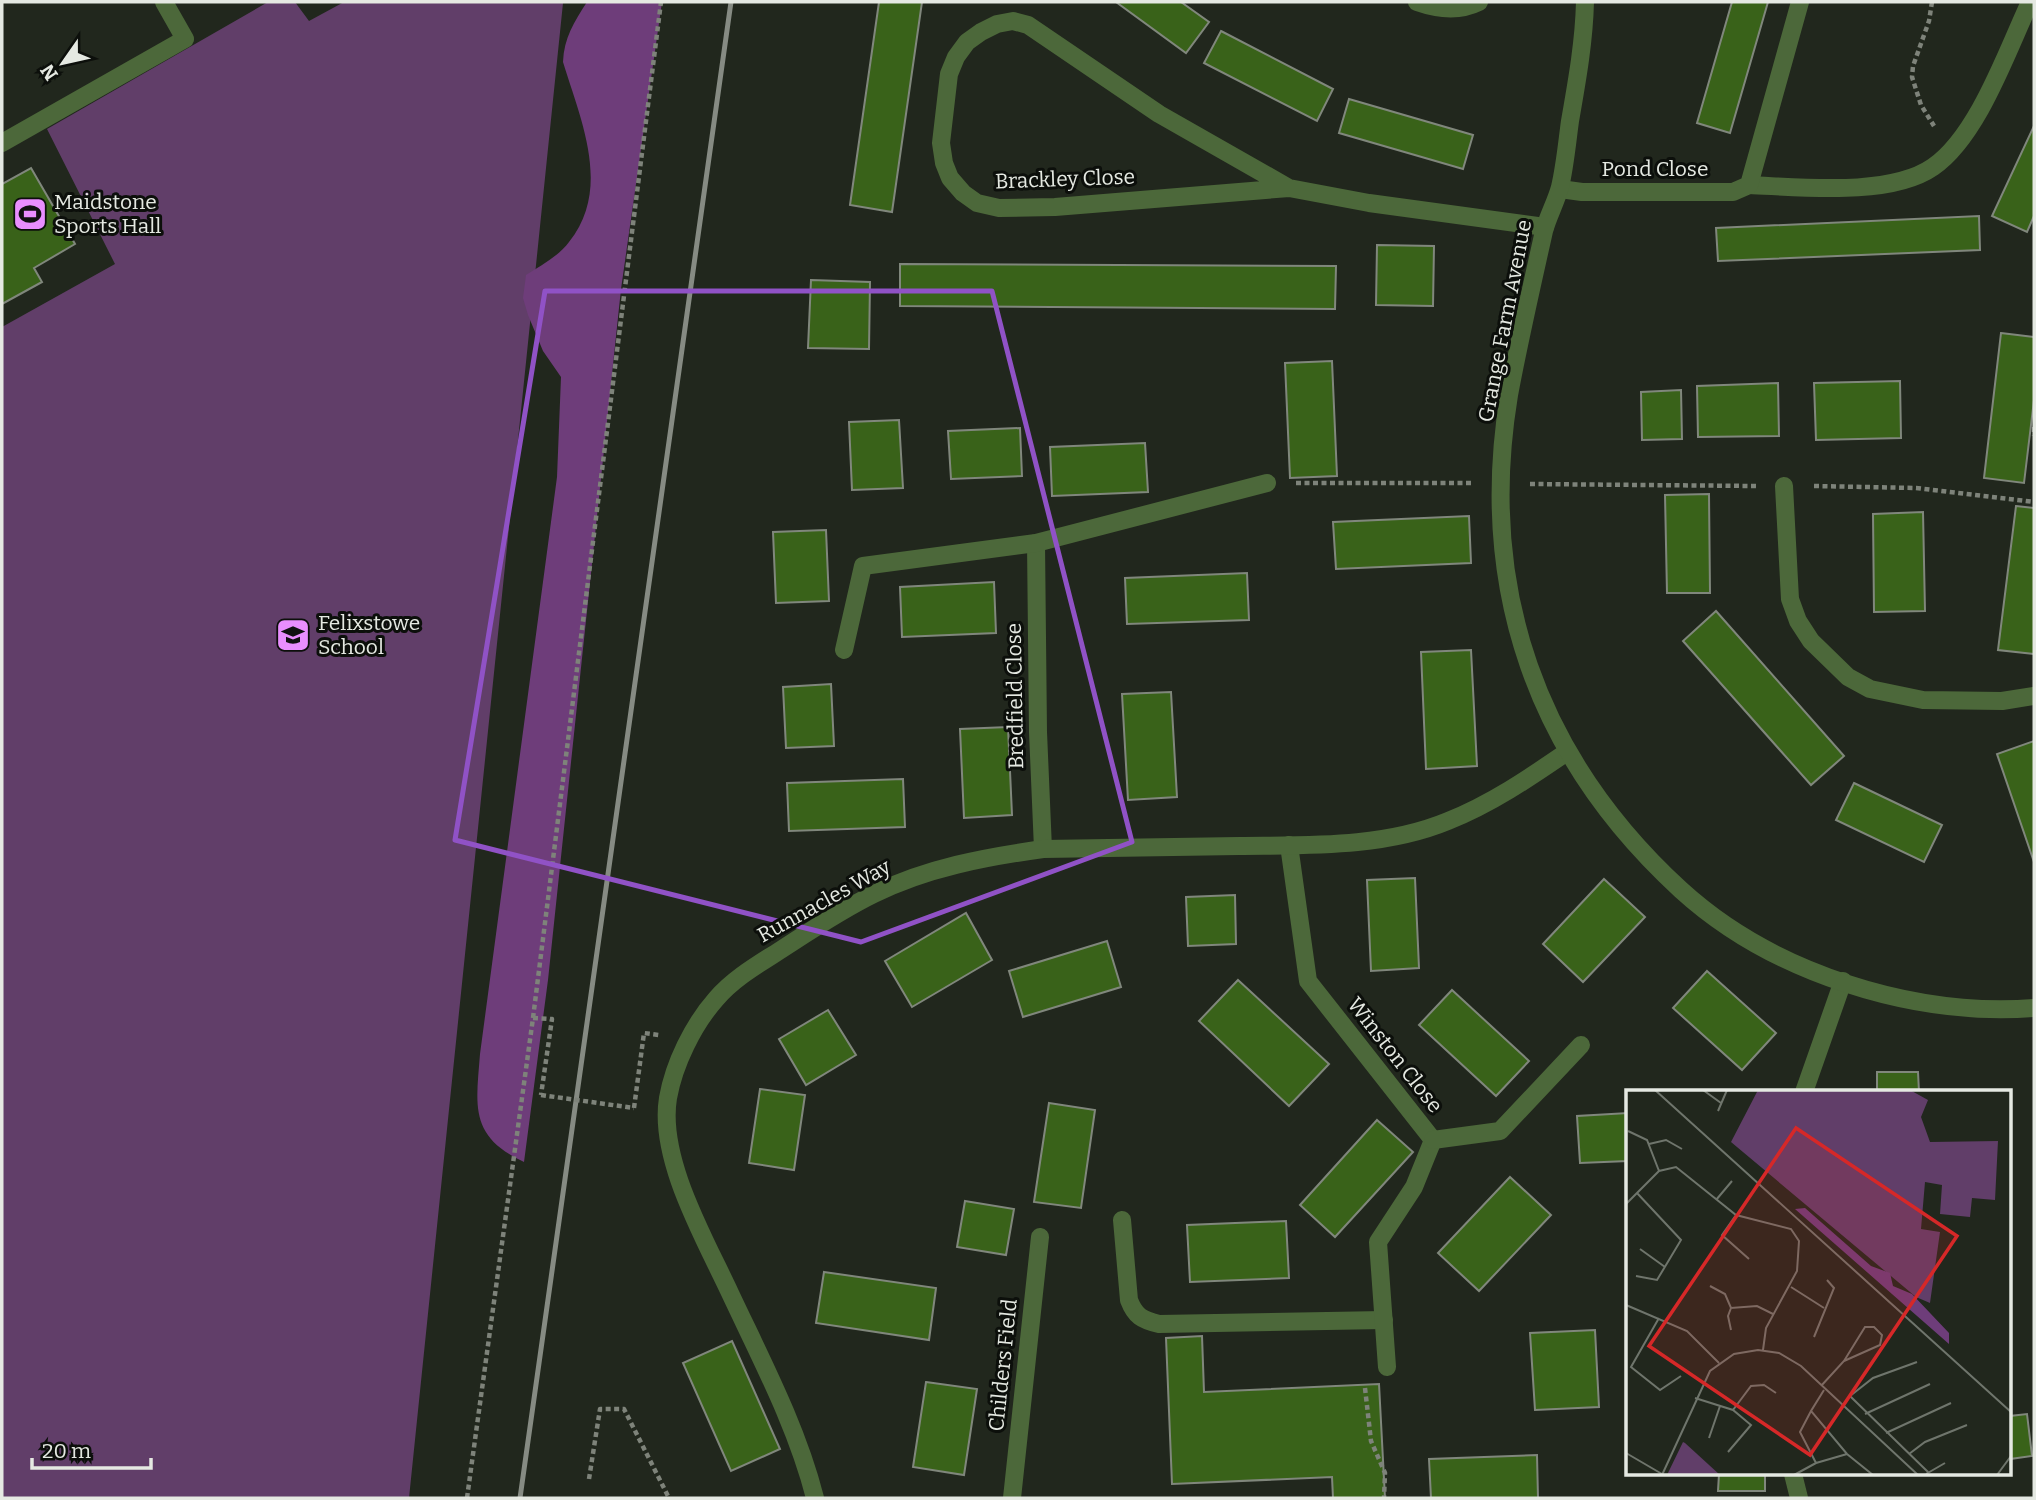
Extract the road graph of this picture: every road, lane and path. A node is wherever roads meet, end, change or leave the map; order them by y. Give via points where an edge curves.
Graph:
1 (164, 2) edge
2 (661, 2) edge
3 (1417, 2) edge
4 (1479, 2) edge
5 (1585, 2) edge
6 (1800, 2) edge
7 (1932, 2) edge
8 (2030, 2) edge
9 (2, 143) edge
10 (1950, 152) junction
11 (1749, 185) junction
12 (1289, 188) junction
13 (1560, 189) junction
14 (1545, 227) junction
15 (2034, 427) edge
16 (2034, 436) edge
17 (1267, 483) joint
18 (1502, 483) junction
19 (1784, 486) junction
20 (2034, 502) edge
21 (1036, 543) junction
22 (844, 650) dead end
23 (2034, 696) edge
24 (1567, 752) junction
25 (1289, 845) junction
26 (1042, 849) junction
27 (1843, 981) junction
28 (2034, 1008) edge
29 (533, 1018) junction
30 (645, 1033) dead end
31 (1581, 1045) dead end
32 (1805, 1090) edge
33 (1433, 1140) junction
34 (1122, 1220) dead end
35 (1040, 1237) dead end
36 (1384, 1320) junction
37 (1387, 1367) joint
38 (1794, 1476) edge
39 (589, 1479) dead end
40 (467, 1498) edge
41 (669, 1498) edge
42 (815, 1498) edge
43 (1012, 1498) edge
44 (1384, 1498) edge
45 (1799, 1498) edge

1 - 9 street via 185,39
2 - 29 path
3 - 4 street via 1451,9
5 - 13 street, Grange Farm Avenue via 1584,36
6 - 11 street
7 - 10 path via 1912,77 1922,105
8 - 10 street, Pond Close via 1978,113
10 - 11 street, Pond Close via 1926,171 1898,181 1837,190
11 - 13 street, Pond Close via 1733,192
12 - 12 street, Brackley Close via 1055,206 999,208 978,203 950,178 944,163 941,143 956,57 967,42 997,24 1013,21 1028,25 1159,114
12 - 14 street, Brackley Close
13 - 14 street, Grange Farm Avenue
14 - 18 street, Grange Farm Avenue via 1509,396
15 - 16 path
17 - 18 path
17 - 21 street
18 - 19 path
18 - 24 street, Grange Farm Avenue via 1503,541 1519,635 1545,710
19 - 20 path via 1916,488
19 - 23 street via 1790,599 1811,641 1848,677 1870,690 1923,700 2002,701
21 - 22 street via 863,566
21 - 26 street, Bredfield Close
24 - 25 street, Runnacles Way via 1528,779 1446,822 1352,843
24 - 27 street, Grange Farm Avenue via 1630,838 1693,901 1759,946
25 - 26 street, Runnacles Way
25 - 33 street, Winston Close via 1308,981
26 - 42 street, Runnacles Way via 996,855 874,893 747,971 716,998 678,1064 668,1099 674,1164 771,1380 808,1469
27 - 28 street, Grange Farm Avenue via 1932,1005
27 - 32 street
29 - 30 path, bridge via 552,1019 541,1095 634,1108
29 - 40 path
31 - 33 street via 1500,1131
33 - 36 street, Winston Close via 1414,1187 1378,1242
34 - 36 street via 1129,1300 1139,1318 1149,1322
35 - 43 street, Childers Field
36 - 37 street, Winston Close
37 - 44 path via 1364,1368 1371,1441 1385,1473
38 - 45 street
39 - 41 path via 600,1409 624,1409

